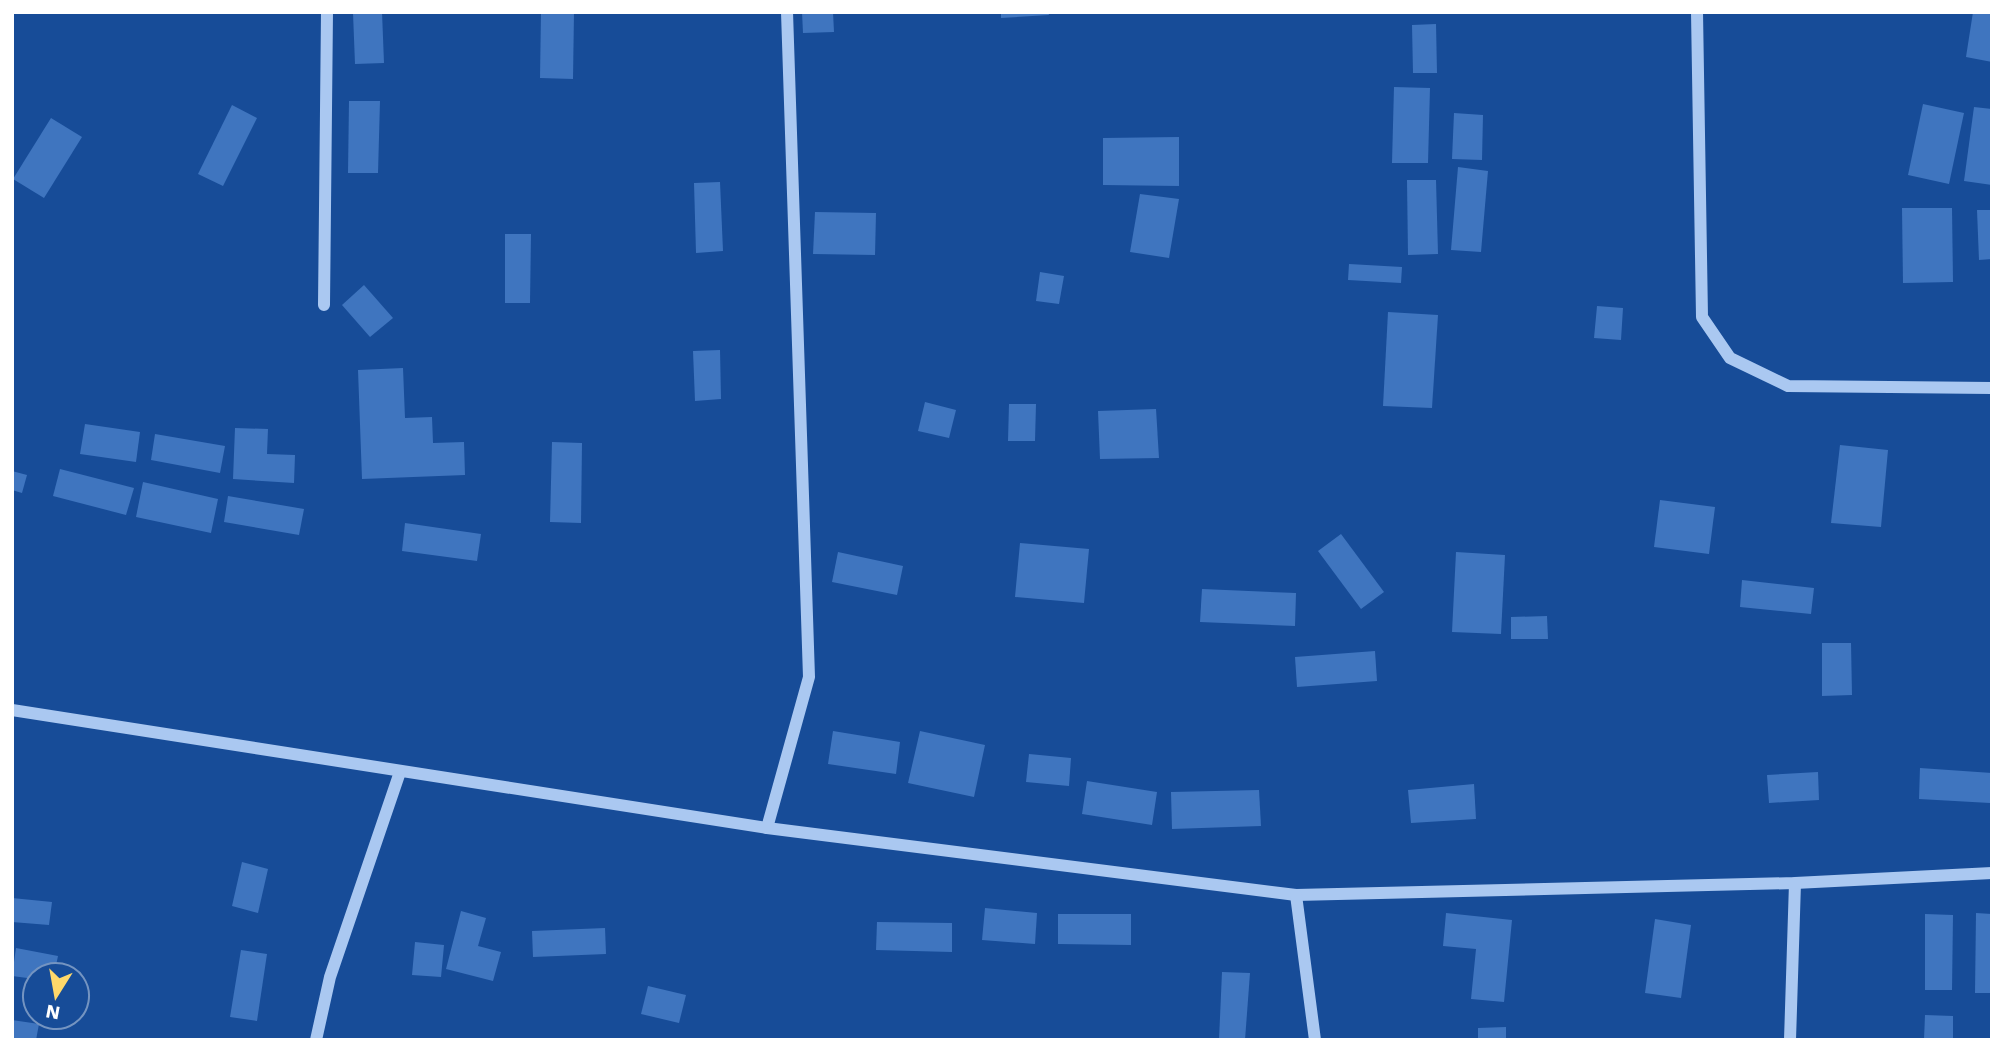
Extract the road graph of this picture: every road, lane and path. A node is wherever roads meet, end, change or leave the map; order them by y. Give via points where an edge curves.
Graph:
1 (327, 12) edge
2 (787, 12) edge
3 (1698, 12) edge
4 (324, 305) dead end
5 (1992, 388) edge
6 (12, 710) edge
7 (400, 772) junction
8 (767, 828) junction
9 (1992, 873) edge
10 (1795, 883) junction
11 (1296, 895) junction
12 (316, 1040) edge
13 (1315, 1040) edge
14 (1790, 1040) edge

1 - 4 street
2 - 8 street via 809,677
3 - 5 street via 1702,317 1730,358 1788,386
6 - 7 street
7 - 8 street
7 - 12 street via 330,977
8 - 11 street
9 - 10 street
10 - 11 street
10 - 14 street
11 - 13 street

